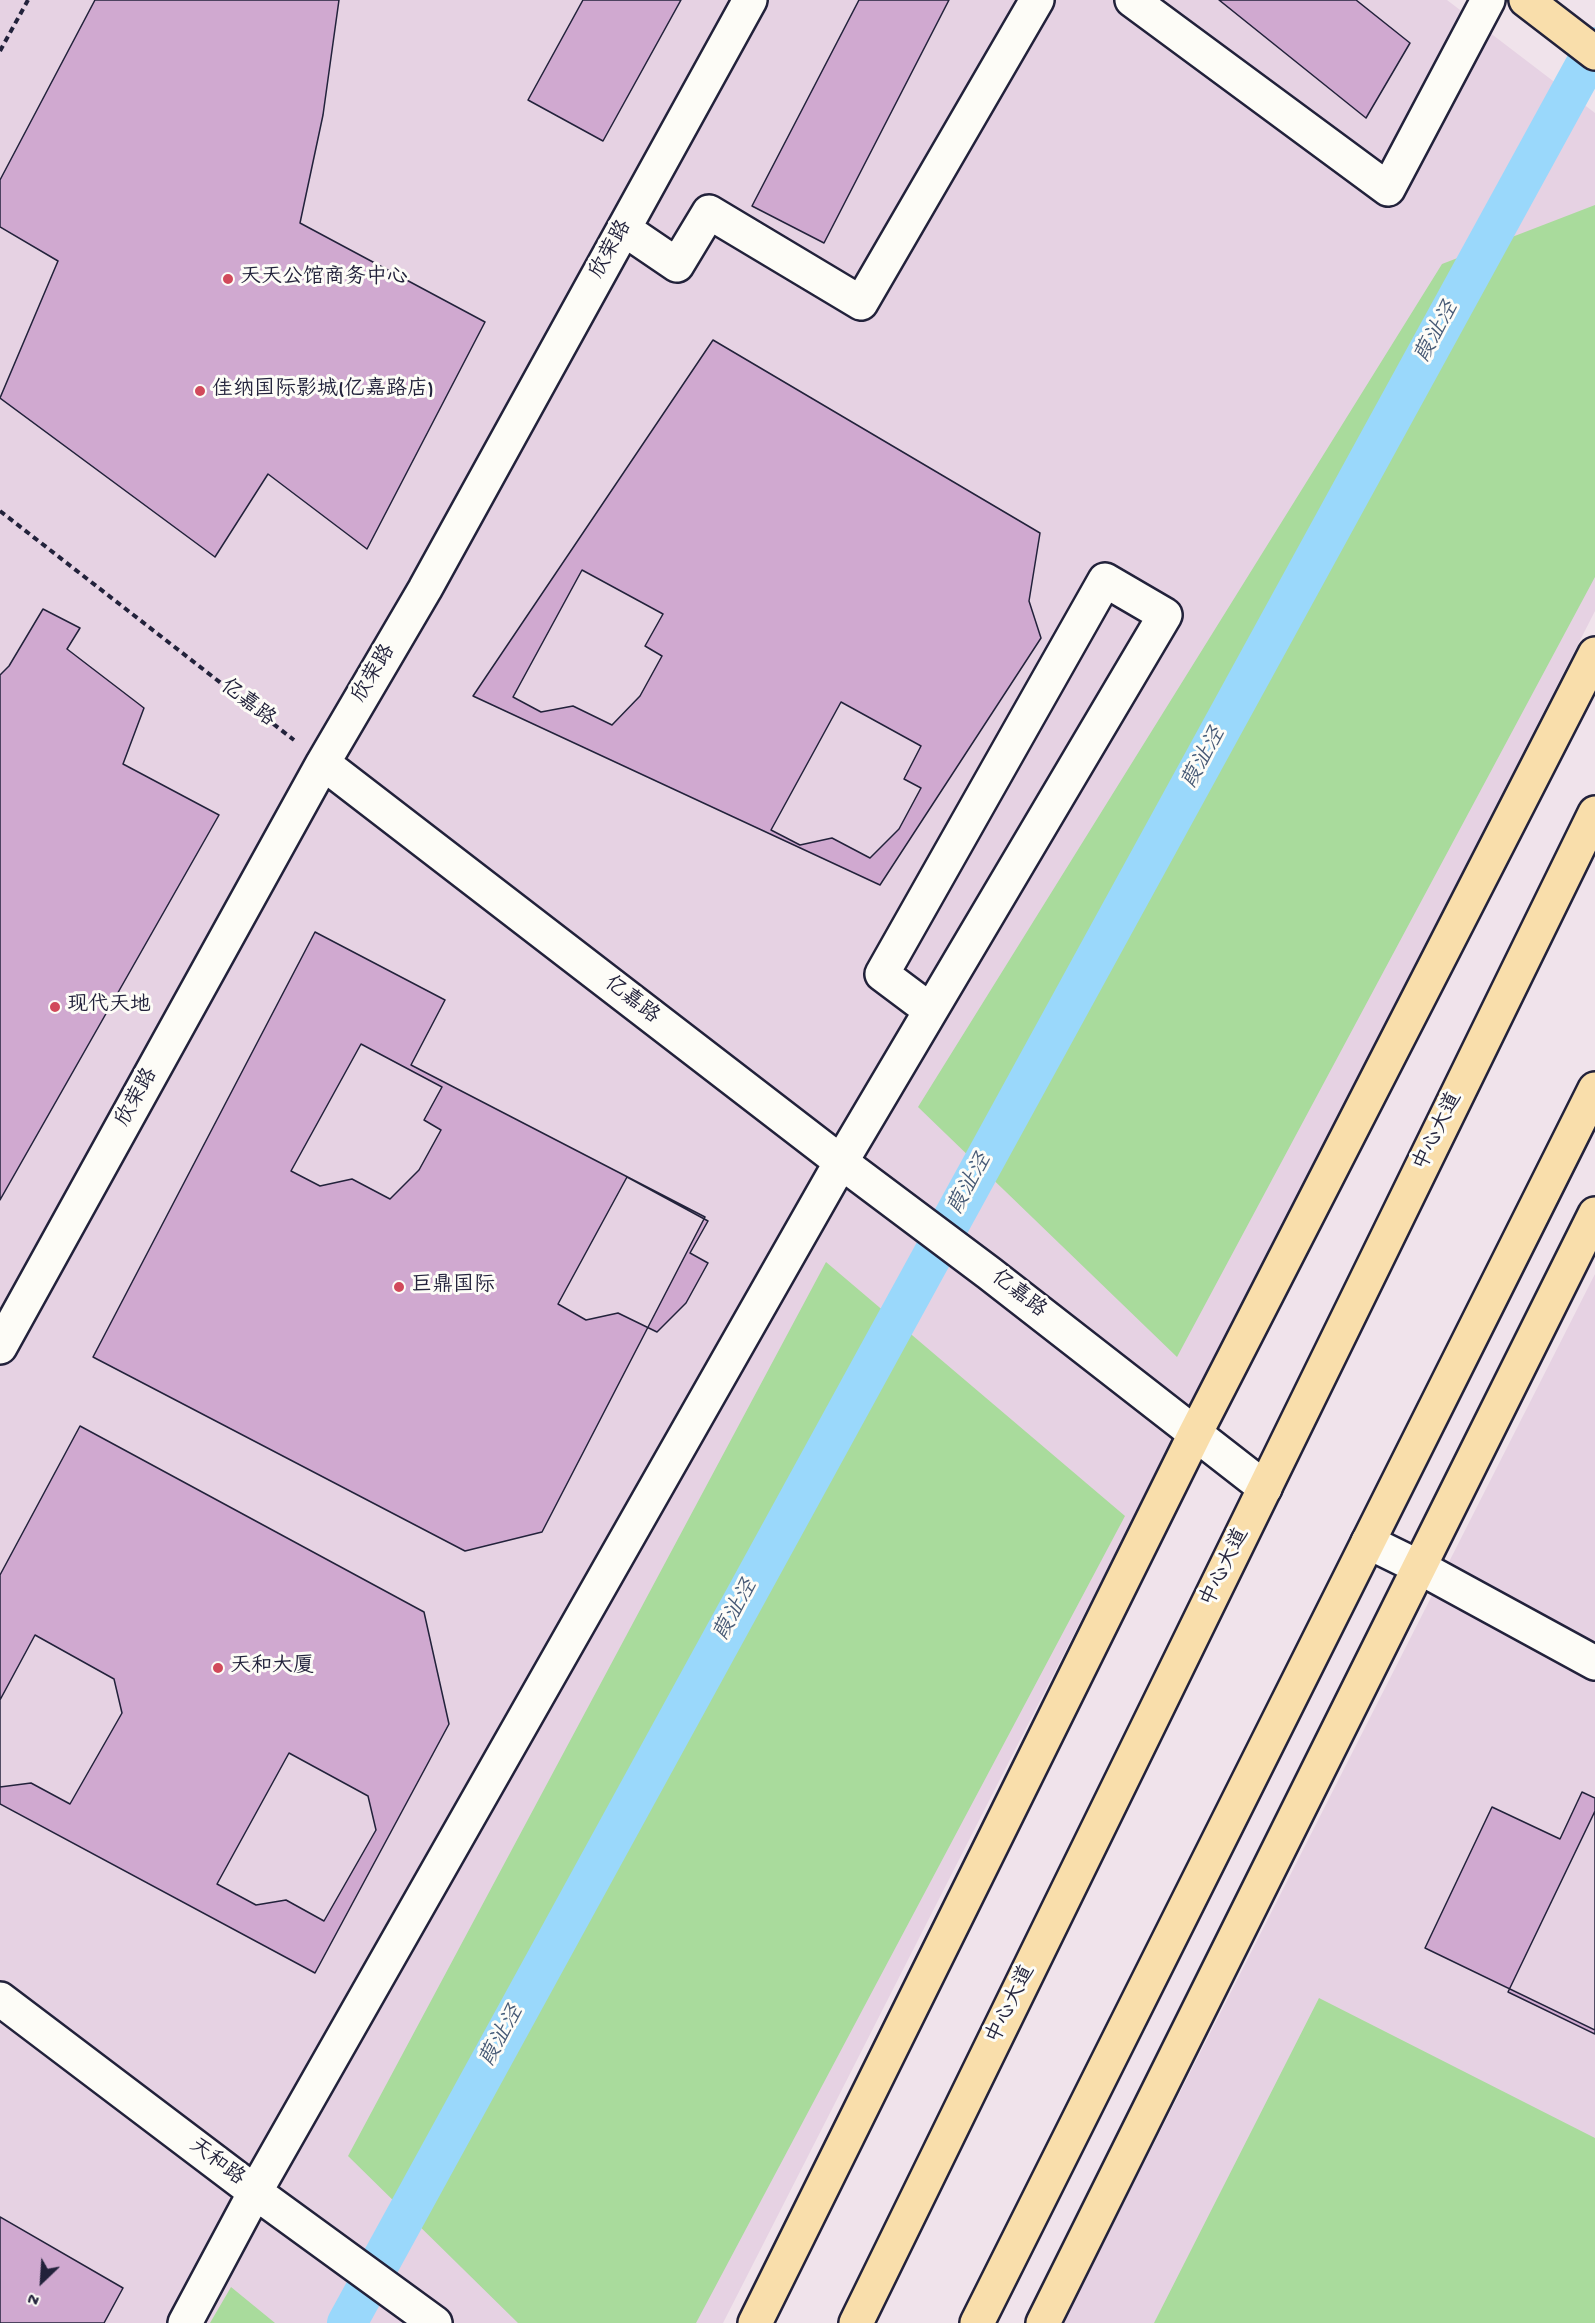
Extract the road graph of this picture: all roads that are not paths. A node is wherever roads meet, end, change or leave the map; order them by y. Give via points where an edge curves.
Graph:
1 (750, 0) edge
2 (1038, 0) edge
3 (1132, 0) edge
4 (1488, 0) edge
5 (1526, 0) edge
6 (1595, 53) edge
7 (624, 229) junction
8 (1595, 654) edge
9 (323, 763) junction
10 (1595, 813) edge
11 (930, 1010) junction
12 (1595, 1089) edge
13 (841, 1162) junction
14 (1595, 1214) edge
15 (0, 1347) edge
16 (1195, 1434) junction
17 (1265, 1488) junction
18 (1368, 1542) junction
19 (1419, 1567) junction
20 (1595, 1663) edge
21 (0, 1999) edge
22 (255, 2192) junction
23 (185, 2323) edge
24 (434, 2323) edge
25 (755, 2323) edge
26 (856, 2323) edge
27 (976, 2323) edge
28 (1043, 2323) edge

1 - 7 street, 欣荣路
2 - 7 street via 861,303 709,212 677,265
3 - 4 street via 1388,189
5 - 6 main road
7 - 9 street, 欣荣路 via 425,589
8 - 16 main road
9 - 13 street, 亿嘉路
9 - 15 street, 欣荣路
10 - 17 main road, 中心大道
11 - 11 street via 1165,615 1105,580 882,974
11 - 13 street
12 - 18 main road
13 - 16 street, 亿嘉路
13 - 22 street
14 - 19 main road
16 - 17 street, 亿嘉路
16 - 25 main road
17 - 26 main road, 中心大道
18 - 19 street
18 - 27 main road
19 - 20 street
19 - 28 main road
21 - 22 street, 天和路
22 - 23 street
22 - 24 street, 天和路

